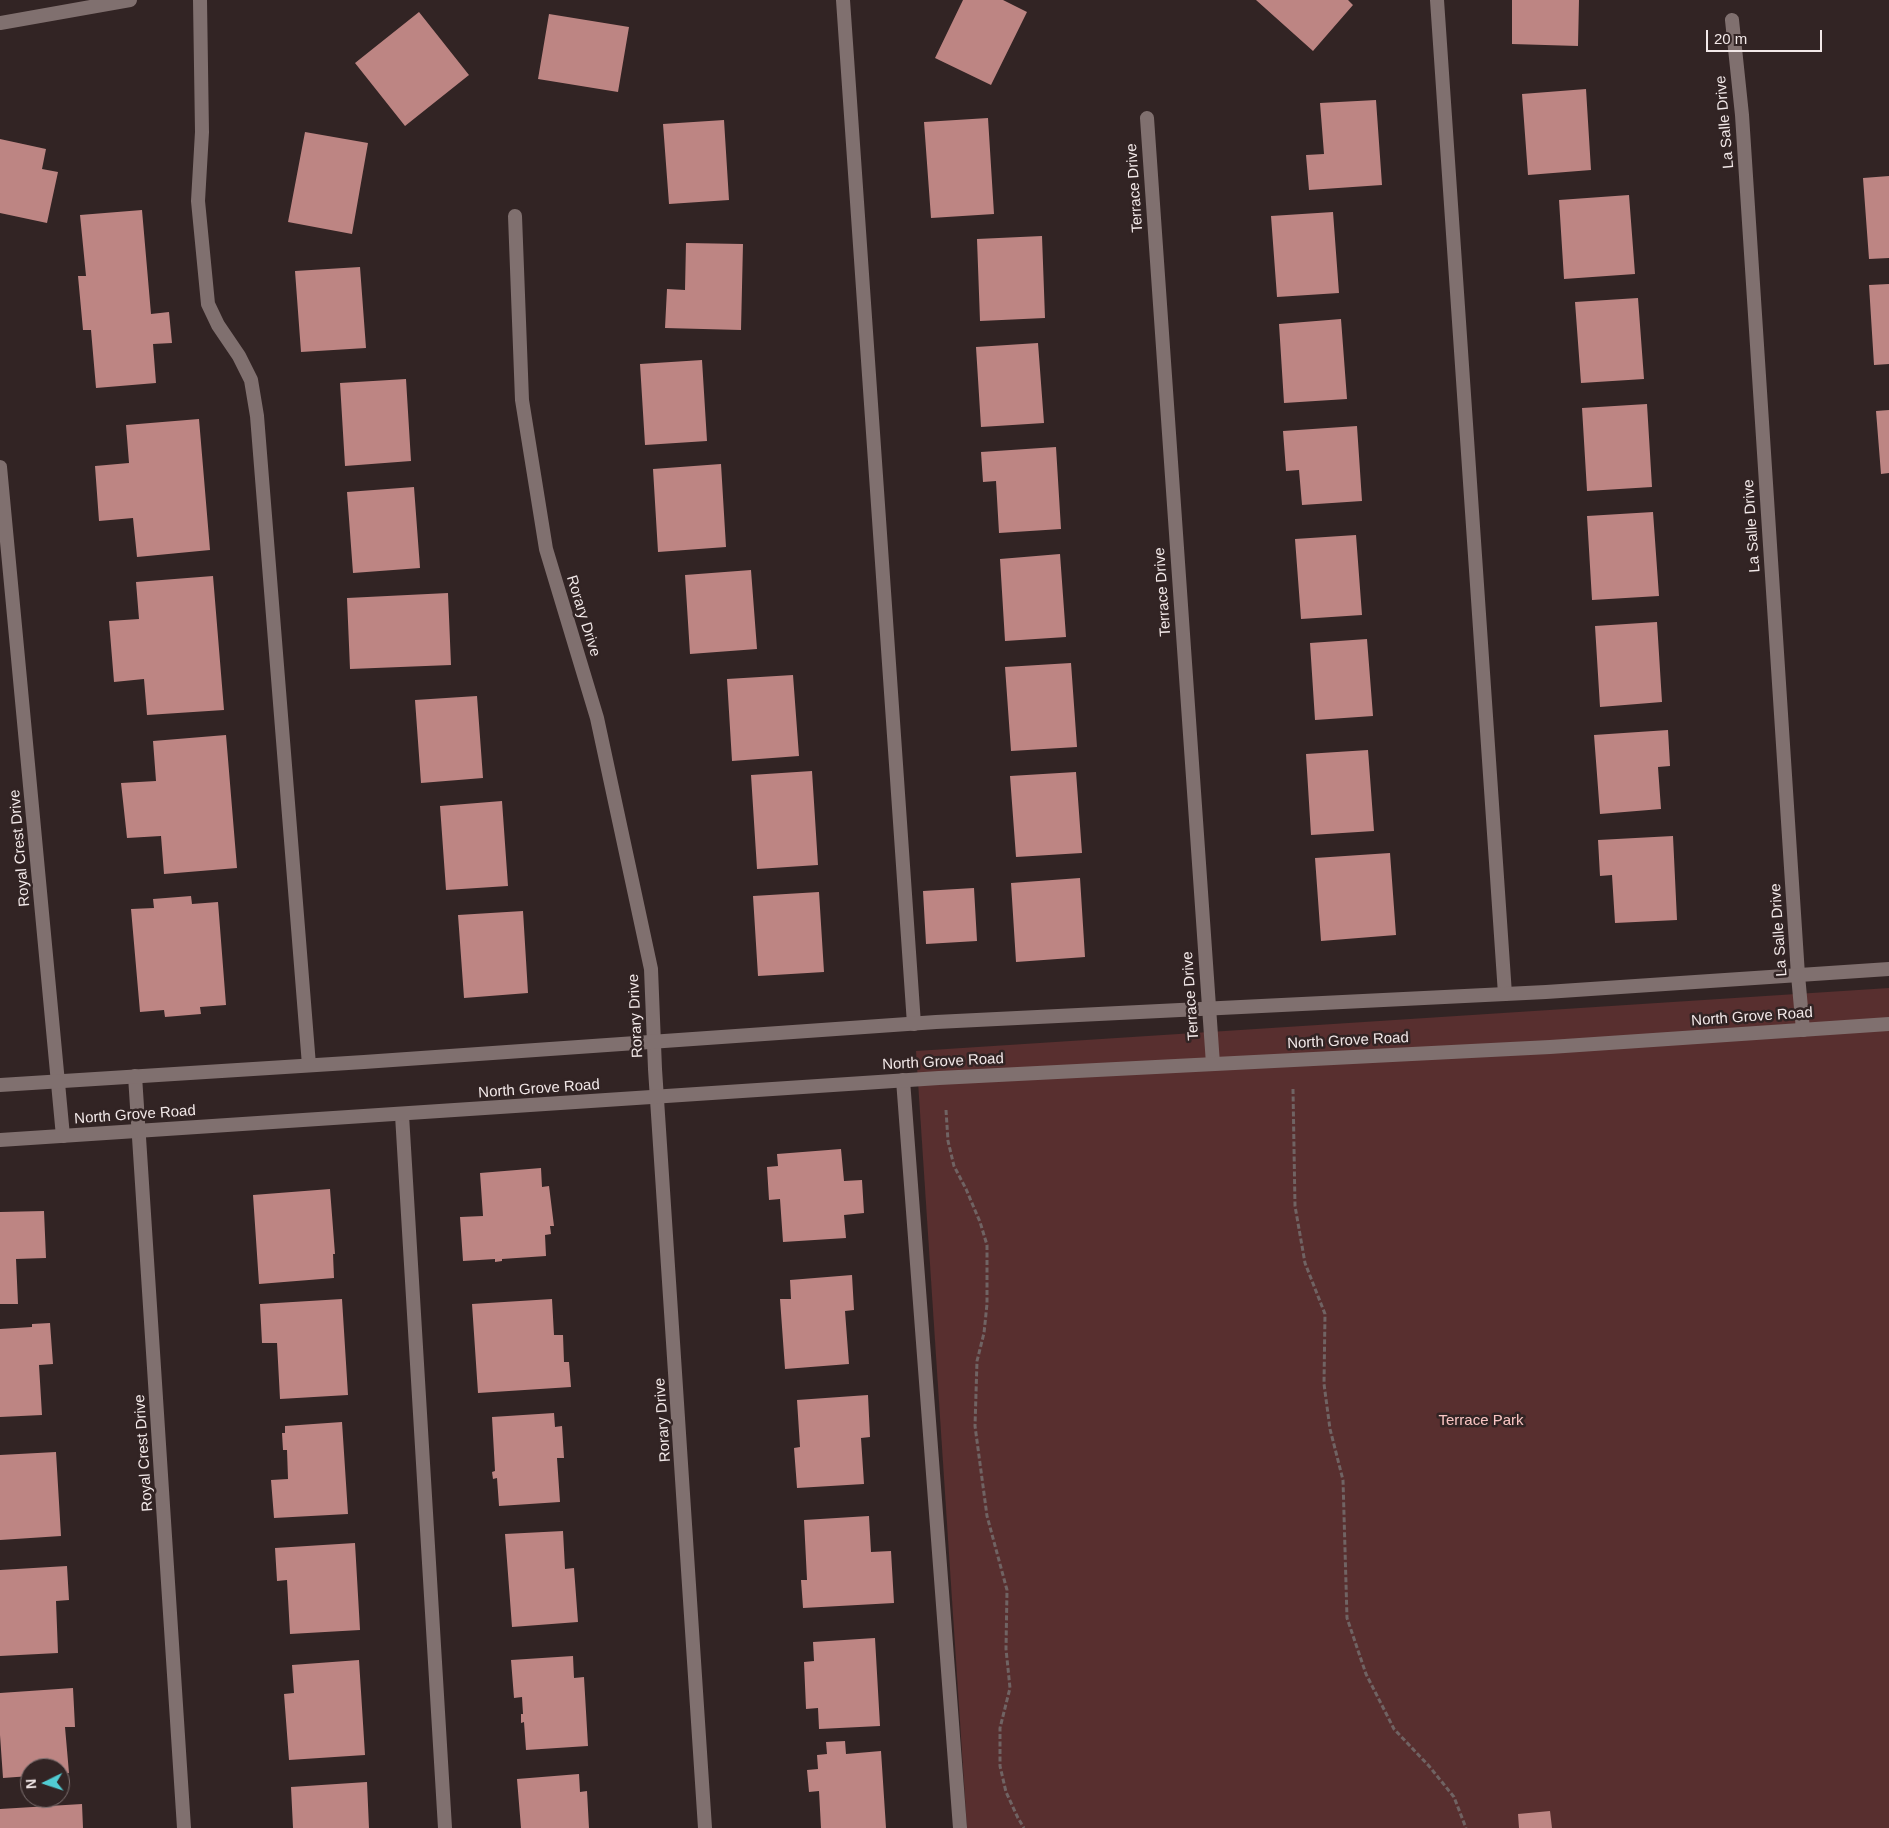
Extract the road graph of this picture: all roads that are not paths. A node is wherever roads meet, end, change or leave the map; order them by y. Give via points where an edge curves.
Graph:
1 (130, 0) edge
2 (200, 0) edge
3 (843, 0) edge
4 (1437, 0) edge
5 (1732, 20) dead end
6 (0, 22) edge
7 (1147, 118) dead end
8 (515, 216) dead end
9 (0, 467) edge
10 (1889, 969) edge
11 (1798, 975) junction
12 (1505, 994) junction
13 (1208, 1009) junction
14 (914, 1024) junction
15 (1889, 1024) edge
16 (1803, 1030) junction
17 (654, 1042) junction
18 (1213, 1064) junction
19 (309, 1065) junction
20 (135, 1076) junction
21 (903, 1080) junction
22 (59, 1081) junction
23 (0, 1085) edge
24 (657, 1097) junction
25 (402, 1115) junction
26 (139, 1131) junction
27 (63, 1136) junction
28 (0, 1140) edge
29 (184, 1828) edge
30 (445, 1828) edge
31 (705, 1828) edge
32 (960, 1828) edge

1 - 6 street
2 - 19 street via 202,124 198,201 208,304 251,380 257,416
3 - 14 street
4 - 12 street
5 - 11 street, La Salle Drive via 1742,115
7 - 13 street, Terrace Drive
8 - 17 street, Rorary Drive via 522,400 546,549 597,718 651,969
9 - 22 street, Royal Crest Drive
10 - 11 street
11 - 12 street
11 - 16 street, La Salle Drive
12 - 13 street
13 - 14 street
13 - 18 street, Terrace Drive
14 - 17 street
15 - 16 street, North Grove Road
16 - 18 street, North Grove Road
17 - 19 street
17 - 24 street, Rorary Drive
18 - 21 street, North Grove Road
19 - 20 street
20 - 22 street
20 - 26 street, Royal Crest Drive
21 - 24 street, North Grove Road
21 - 32 street
22 - 23 street
22 - 27 street, Royal Crest Drive
24 - 25 street, North Grove Road
24 - 31 street, Rorary Drive
25 - 26 street, North Grove Road
25 - 30 street
26 - 27 street, North Grove Road
26 - 29 street, Royal Crest Drive
27 - 28 street, North Grove Road

